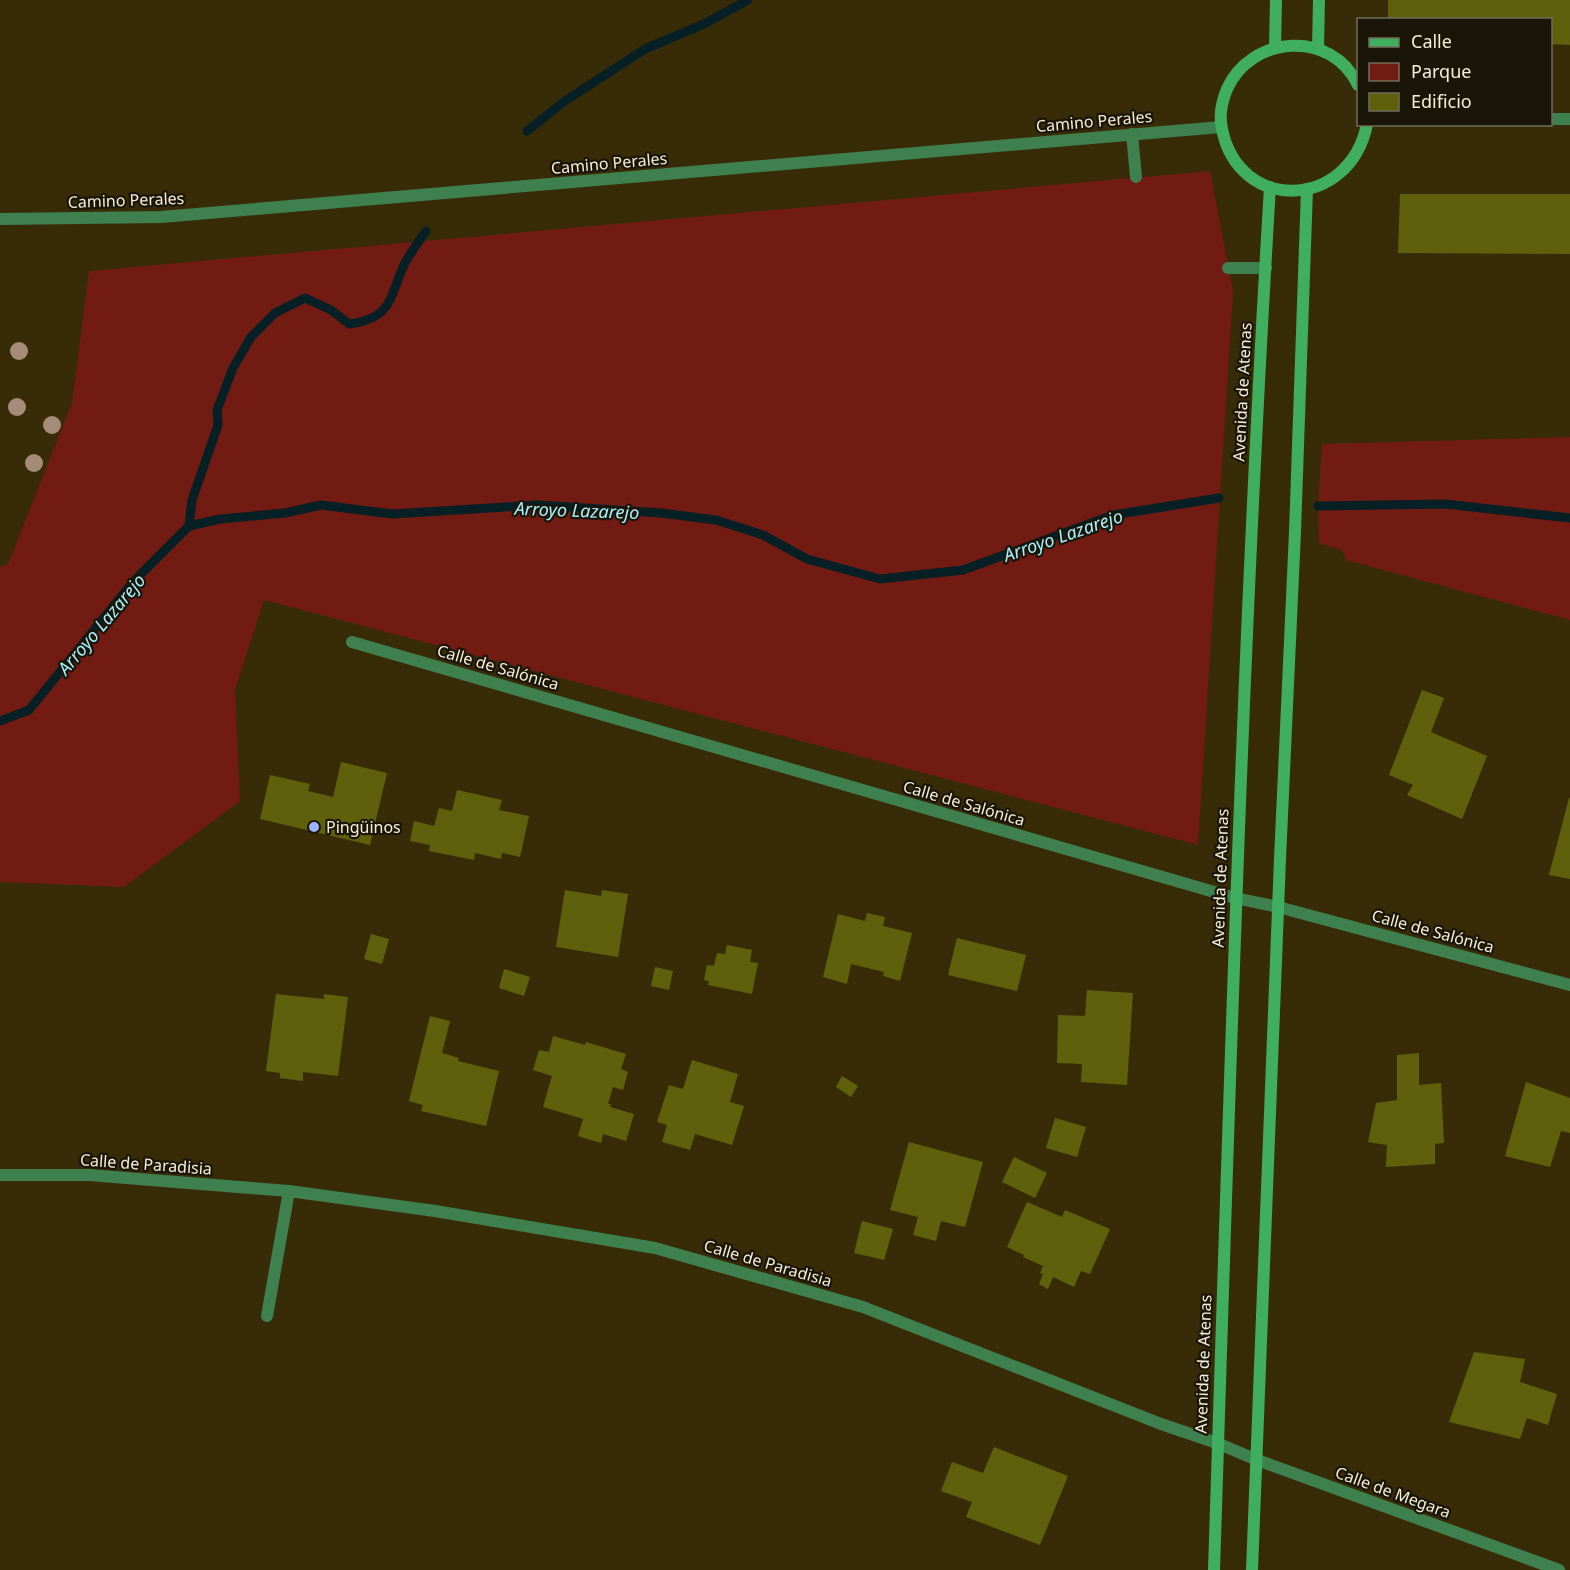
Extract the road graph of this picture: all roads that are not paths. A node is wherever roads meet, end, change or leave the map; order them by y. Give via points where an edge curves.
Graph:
1 (1276, 0) edge
2 (1319, 0) edge
3 (1275, 47) junction
4 (1318, 48) junction
5 (1357, 81) edge
6 (1552, 119) edge
7 (1570, 119) edge
8 (1366, 126) edge
9 (1221, 127) junction
10 (1132, 134) junction
11 (1136, 177) dead end
12 (1270, 187) junction
13 (1307, 189) junction
14 (0, 219) edge
15 (1228, 268) dead end
16 (1266, 268) junction
17 (352, 642) dead end
18 (1235, 898) junction
19 (1278, 907) junction
20 (1570, 985) edge
21 (0, 1175) edge
22 (289, 1191) junction
23 (267, 1316) dead end
24 (1217, 1443) junction
25 (1257, 1460) junction
26 (1214, 1570) edge
27 (1252, 1570) edge
28 (1559, 1570) edge

1 - 3 main road
2 - 4 main road
3 - 4 main road
3 - 9 main road via 1251,58 1233,77 1222,101
4 - 5 main road via 1338,60
6 - 7 street
8 - 13 main road via 1355,158 1342,172 1326,184
9 - 10 street, Camino Perales
9 - 12 main road via 1226,147 1237,164
10 - 11 street
10 - 14 street, Camino Perales via 161,217
12 - 13 main road via 1288,191
12 - 16 main road, Avenida de Atenas
13 - 19 main road
15 - 16 street
16 - 18 main road, Avenida de Atenas
17 - 18 street, Calle de Salónica
18 - 19 street, Calle de Salónica
18 - 24 main road, Avenida de Atenas
19 - 20 street, Calle de Salónica
19 - 25 main road
21 - 22 street, Calle de Paradisia via 89,1174
22 - 23 street
22 - 24 street, Calle de Paradisia via 655,1248 863,1307
24 - 25 street, Calle de Megara
24 - 26 main road, Avenida de Atenas
25 - 27 main road
25 - 28 street, Calle de Megara

